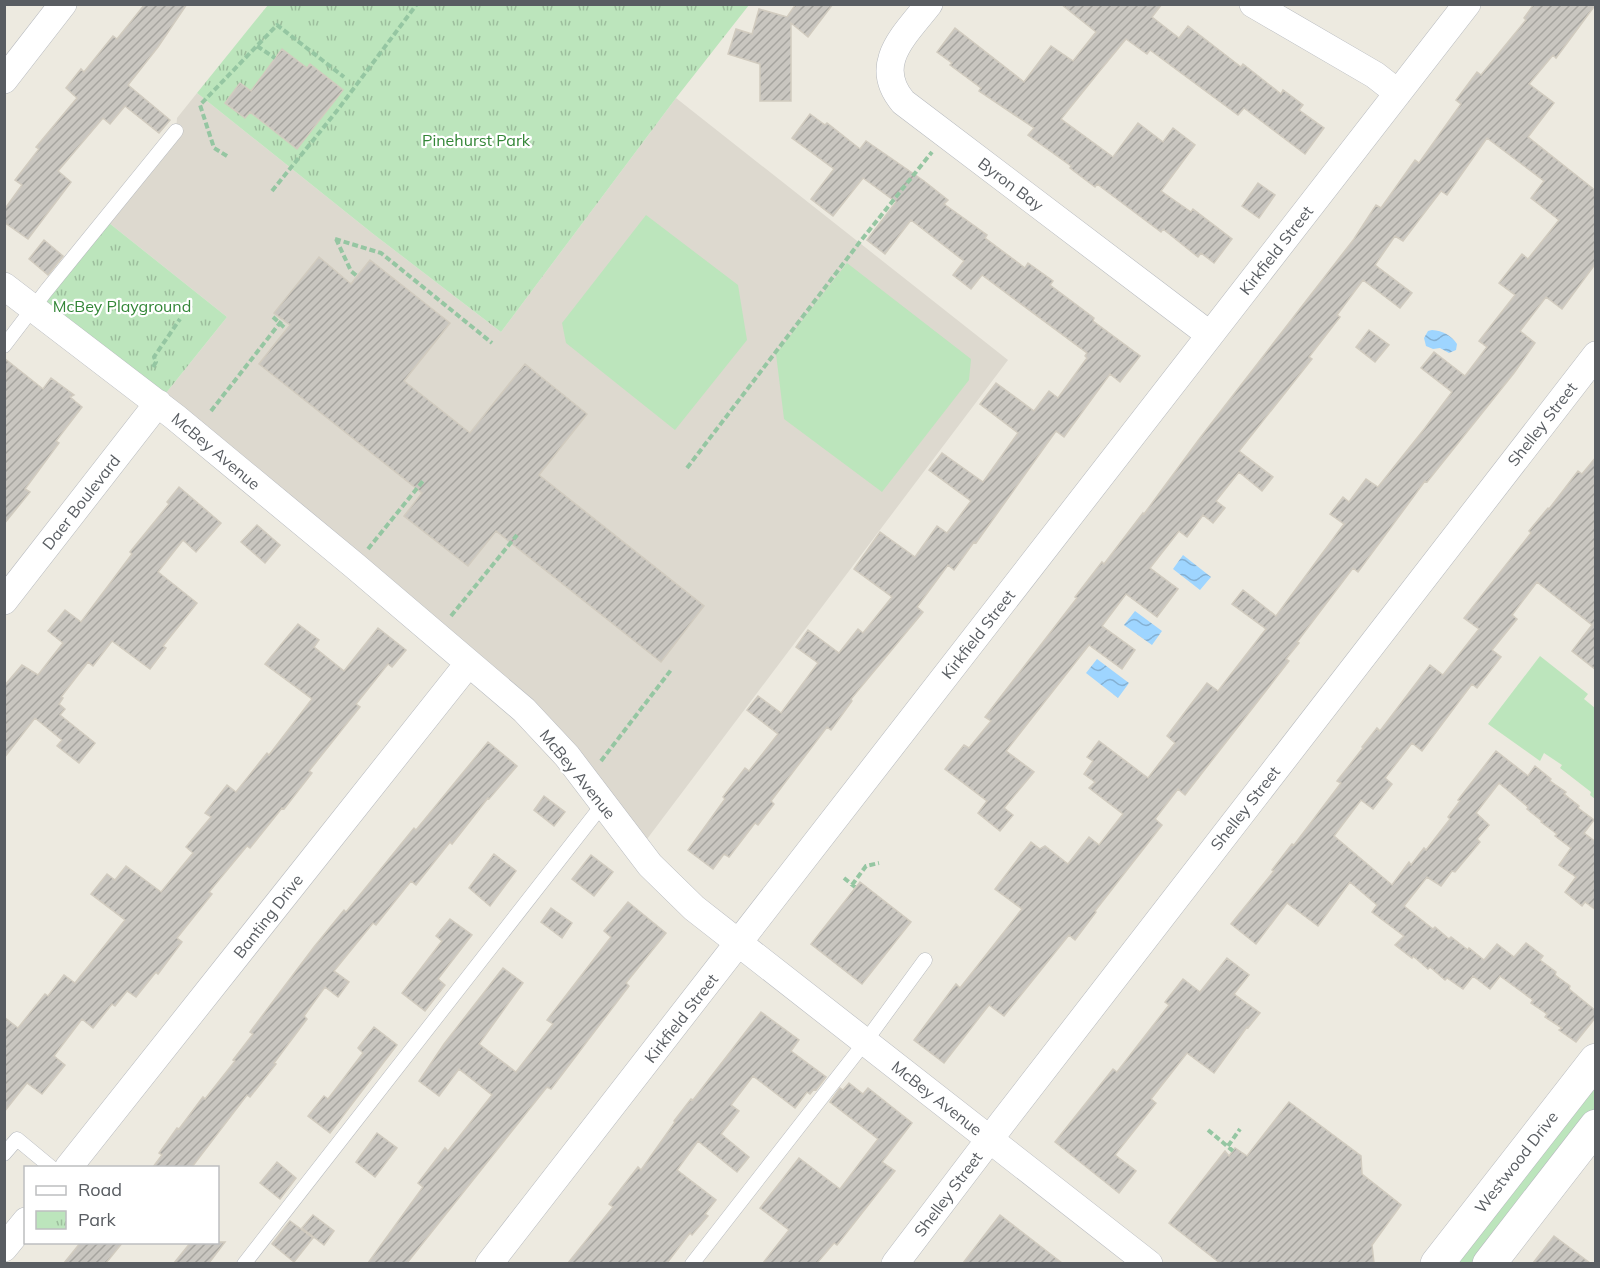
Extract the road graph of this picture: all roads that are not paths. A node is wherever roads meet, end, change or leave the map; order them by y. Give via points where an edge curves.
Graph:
1 (63, 4) edge
2 (929, 4) edge
3 (1253, 4) edge
4 (1467, 4) edge
5 (4, 80) edge
6 (1398, 93) junction
7 (176, 131) dead end
8 (4, 286) edge
9 (33, 308) junction
10 (1210, 335) junction
11 (4, 346) edge
12 (1596, 355) edge
13 (158, 403) junction
14 (4, 601) edge
15 (468, 664) junction
16 (603, 804) junction
17 (739, 944) junction
18 (925, 960) dead end
19 (865, 1042) junction
20 (1596, 1060) edge
21 (1596, 1126) edge
22 (990, 1139) junction
23 (4, 1154) edge
24 (51, 1166) edge
25 (69, 1166) edge
26 (1145, 1262) edge
27 (244, 1263) edge
28 (489, 1263) edge
29 (692, 1263) edge
30 (895, 1263) edge
31 (1437, 1263) edge
32 (1489, 1263) edge

1 - 5 street
2 - 10 street, Byron Bay via 897,47 889,71 896,94
3 - 6 street via 1375,75
4 - 6 street, Kirkfield Street
6 - 10 street, Kirkfield Street
7 - 9 lane
8 - 9 street, McBey Avenue
9 - 11 lane
9 - 13 street, McBey Avenue
10 - 17 street, Kirkfield Street
12 - 22 street, Shelley Street
13 - 14 street, Daer Boulevard
13 - 15 street, McBey Avenue
15 - 16 street, McBey Avenue via 538,724
15 - 25 street, Banting Drive
16 - 17 street, McBey Avenue via 663,880
16 - 27 lane
17 - 19 street, McBey Avenue
17 - 28 street, Kirkfield Street
18 - 19 lane
19 - 22 street, McBey Avenue
19 - 29 lane
20 - 31 street, Westwood Drive
21 - 32 street
22 - 26 street, McBey Avenue
22 - 30 street, Shelley Street
23 - 24 lane via 17,1139

